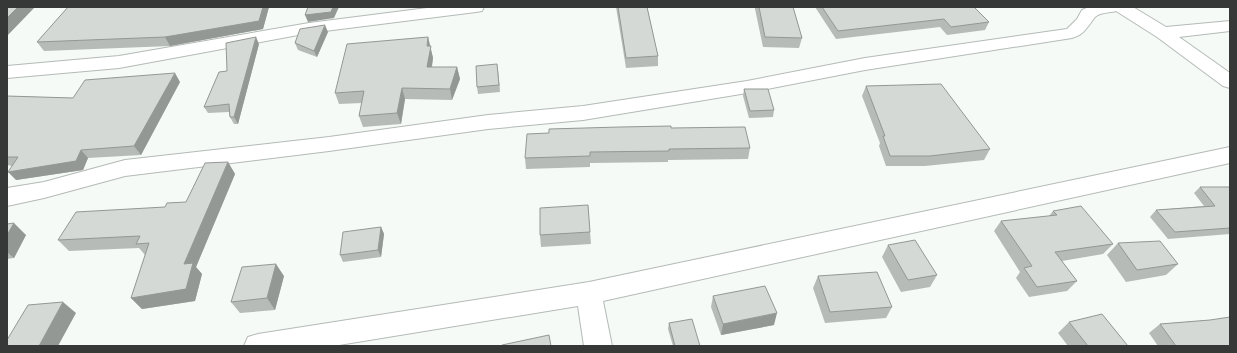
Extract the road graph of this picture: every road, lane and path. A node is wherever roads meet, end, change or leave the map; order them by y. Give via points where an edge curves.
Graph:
1 (476, 7) edge
2 (1114, 7) edge
3 (1121, 7) edge
4 (1230, 26) edge
5 (1162, 33) junction
6 (7, 72) edge
7 (1230, 82) edge
8 (1230, 155) edge
9 (7, 197) edge
10 (589, 293) junction
11 (258, 346) edge
12 (598, 346) edge

1 - 6 street via 309,28 119,62
2 - 9 street via 1098,9 1088,14 1085,21 1072,32 865,64 748,87 584,113 488,122 125,168 44,190
3 - 5 street
4 - 5 street
5 - 7 street
8 - 10 street
10 - 11 street
10 - 12 street

